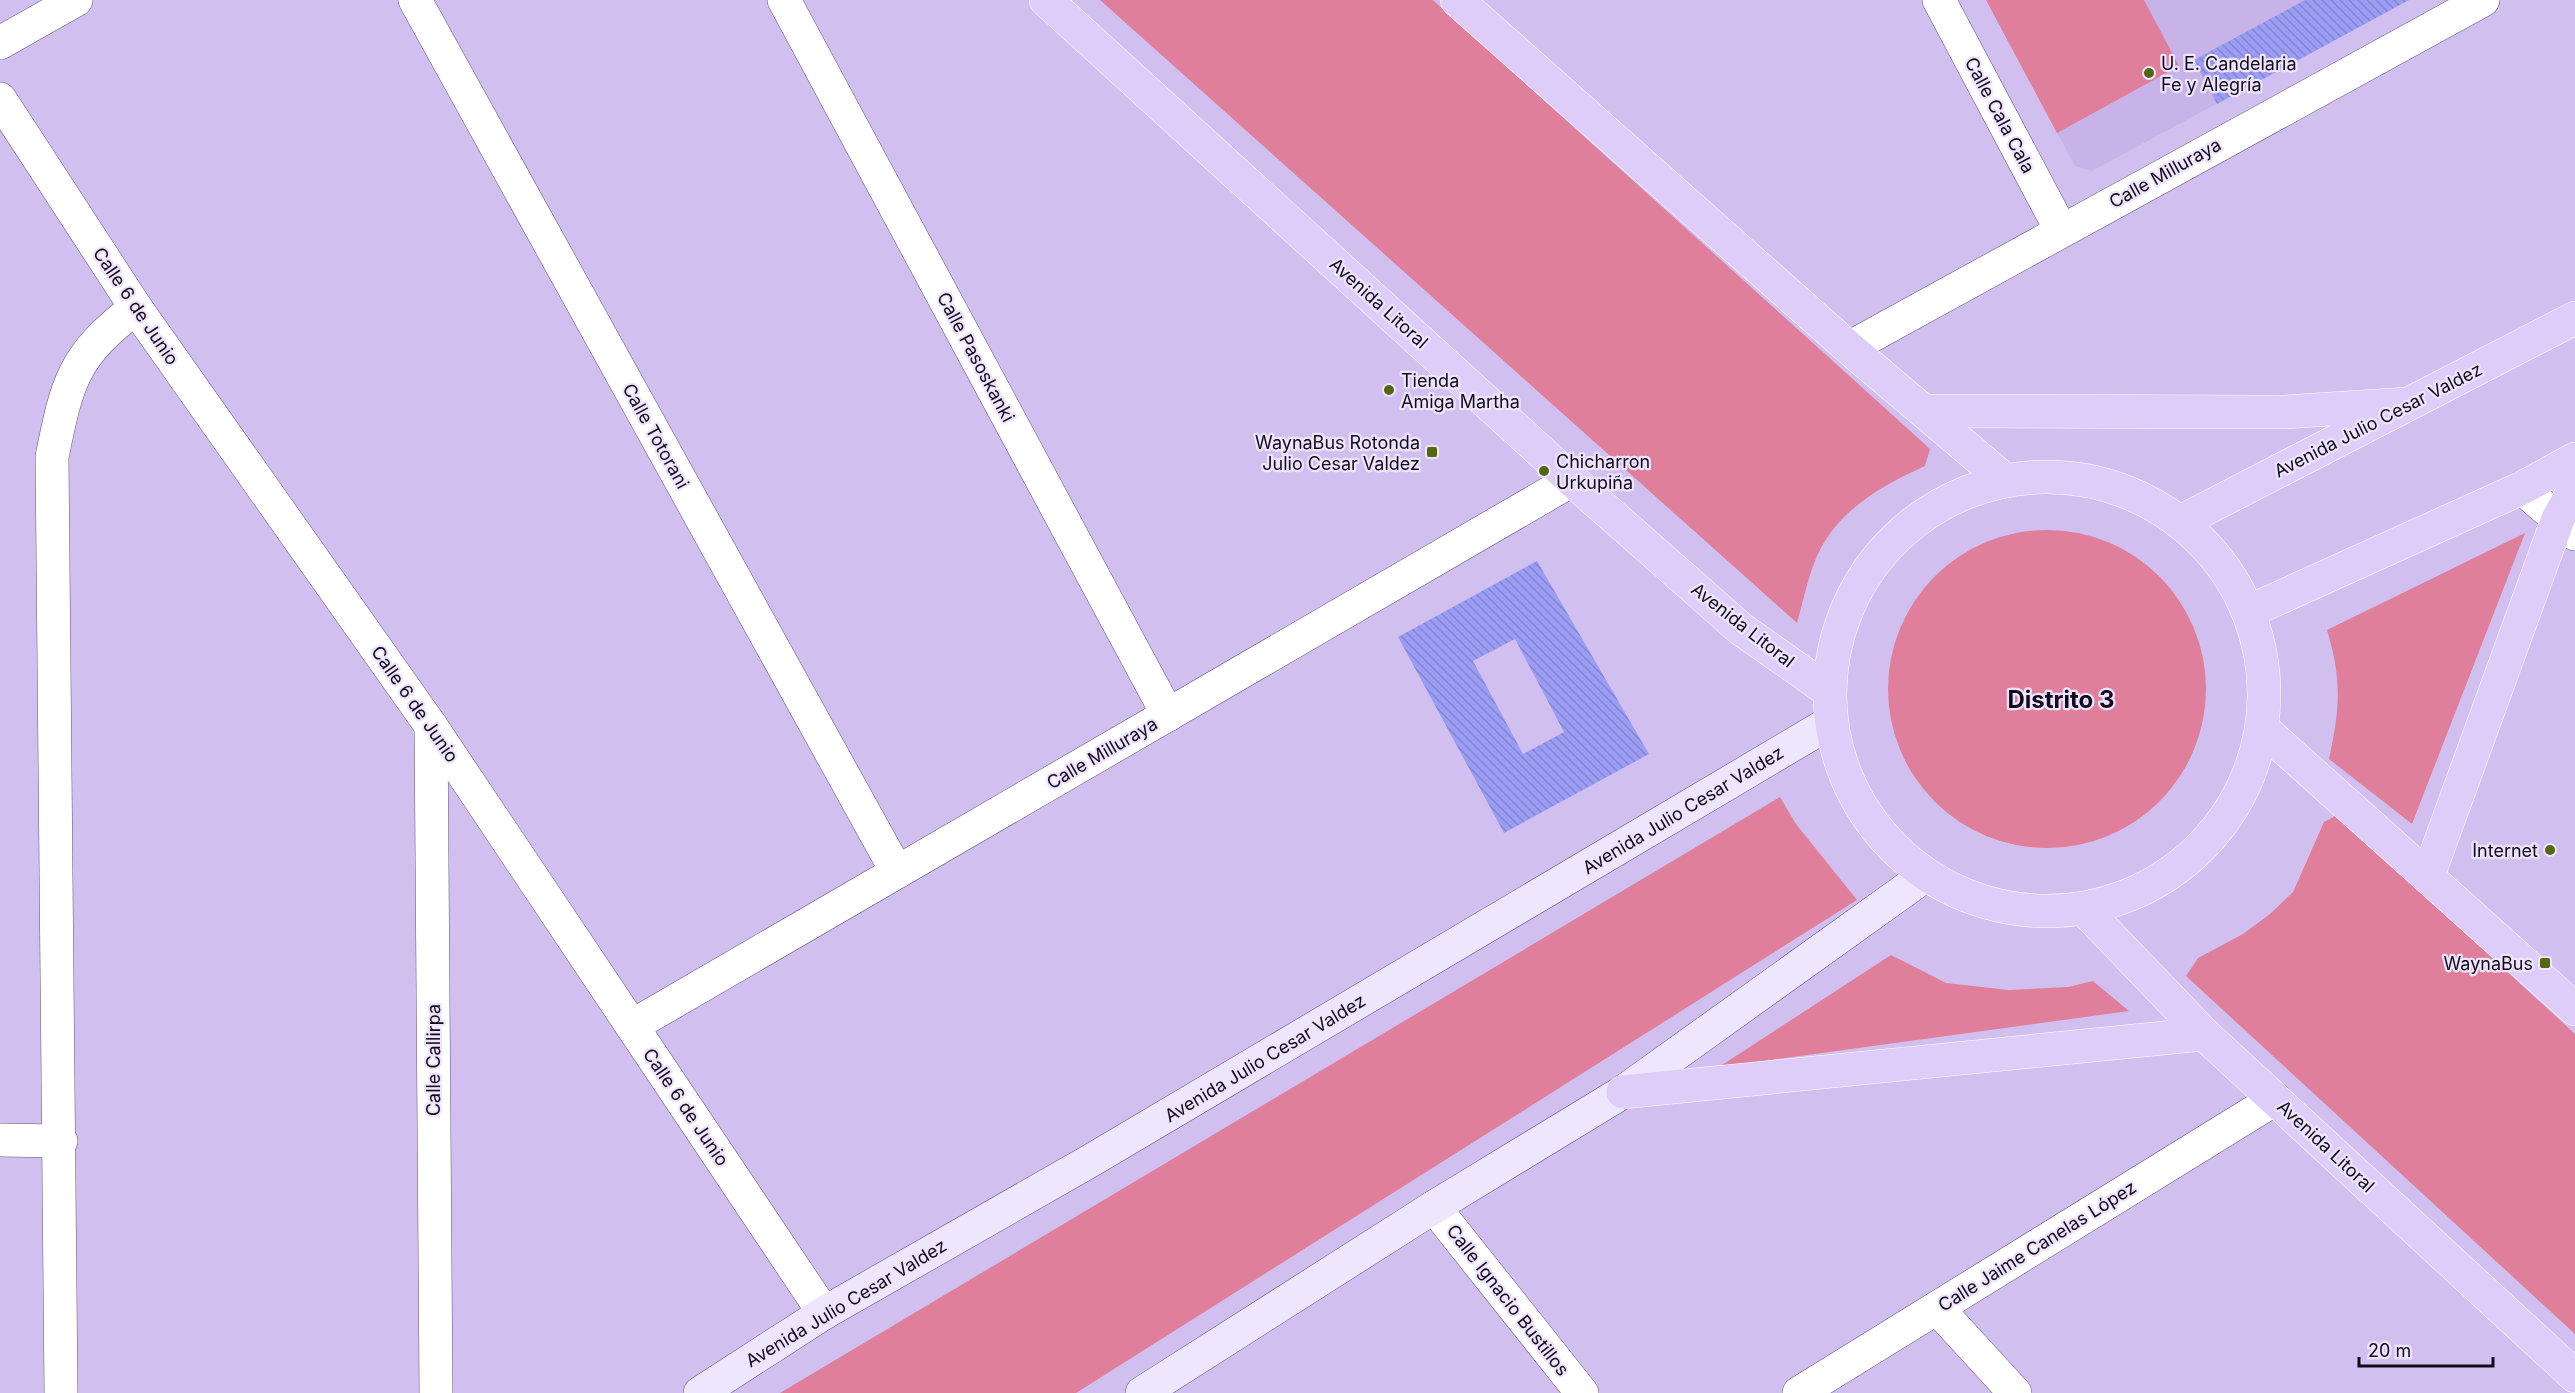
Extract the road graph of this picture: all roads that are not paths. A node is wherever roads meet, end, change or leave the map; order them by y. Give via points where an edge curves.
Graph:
1 (76, 0) edge
2 (415, 0) edge
3 (784, 0) edge
4 (1046, 0) edge
5 (1457, 0) edge
6 (1939, 0) edge
7 (2483, 0) edge
8 (0, 43) edge
9 (0, 99) edge
10 (2061, 230) junction
11 (136, 308) junction
12 (2575, 318) edge
13 (1849, 348) junction
14 (2408, 404) junction
15 (1924, 411) junction
16 (2575, 459) edge
17 (1572, 480) junction
18 (2007, 481) junction
19 (2522, 488) junction
20 (2575, 488) edge
21 (2180, 522) junction
22 (2567, 526) edge
23 (2250, 612) junction
24 (1830, 707) junction
25 (1168, 715) junction
26 (431, 726) junction
27 (2263, 729) junction
28 (897, 872) junction
29 (1926, 875) junction
30 (2428, 876) junction
31 (2084, 909) junction
32 (2575, 1009) edge
33 (632, 1026) junction
34 (2204, 1034) junction
35 (1623, 1092) junction
36 (2274, 1099) junction
37 (0, 1140) edge
38 (61, 1141) junction
39 (1434, 1207) junction
40 (1937, 1308) junction
41 (824, 1313) junction
42 (2575, 1376) edge
43 (61, 1393) edge
44 (436, 1393) edge
45 (699, 1393) edge
46 (1142, 1393) edge
47 (1582, 1393) edge
48 (1799, 1393) edge
49 (2015, 1393) edge

1 - 8 street
2 - 28 street, Calle Totorani
3 - 25 street, Calle Pasoskanki
4 - 17 main road, Avenida Litoral
5 - 13 main road
6 - 10 street, Calle Cala Cala
7 - 10 street, Calle Milluraya
9 - 11 street, Calle 6 de Junio
10 - 13 street, Calle Milluraya
11 - 26 street, Calle 6 de Junio
11 - 38 street via 105,332 78,365 63,401 52,457
12 - 14 main road, Avenida Julio Cesar Valdez
13 - 15 main road
14 - 15 main road via 2284,412
14 - 21 main road, Avenida Julio Cesar Valdez
15 - 18 main road
16 - 19 main road
17 - 24 main road, Avenida Litoral
17 - 25 street, Calle Milluraya
18 - 21 main road via 2052,477 2097,483 2141,498
18 - 24 main road via 1960,495 1917,520 1881,553 1854,594 1836,639
19 - 22 street
19 - 23 main road
20 - 22 main road
21 - 23 main road via 2221,562
22 - 30 main road
23 - 27 main road via 2262,657 2266,704
24 - 29 main road via 1842,767 1862,809 1891,845
24 - 41 main road, Avenida Julio Cesar Valdez via 1090,1161
25 - 28 street, Calle Milluraya
26 - 33 street, Calle 6 de Junio
26 - 44 street, Calle Callirpa
27 - 30 main road
27 - 31 main road via 2249,777 2213,837 2183,864 2149,886
28 - 33 street, Calle Milluraya
29 - 31 main road via 1962,894 2001,906 2043,911
29 - 35 main road
30 - 32 main road
31 - 34 main road, Avenida Litoral
33 - 41 street, Calle 6 de Junio
34 - 35 main road
34 - 36 main road, Avenida Litoral
35 - 39 main road
36 - 40 street, Calle Jaime Canelas López
36 - 42 main road, Avenida Litoral
37 - 38 street
38 - 43 street
39 - 46 main road
39 - 47 street, Calle Ignacio Bustillos
40 - 48 street, Calle Jaime Canelas López
40 - 49 street
41 - 45 main road, Avenida Julio Cesar Valdez

